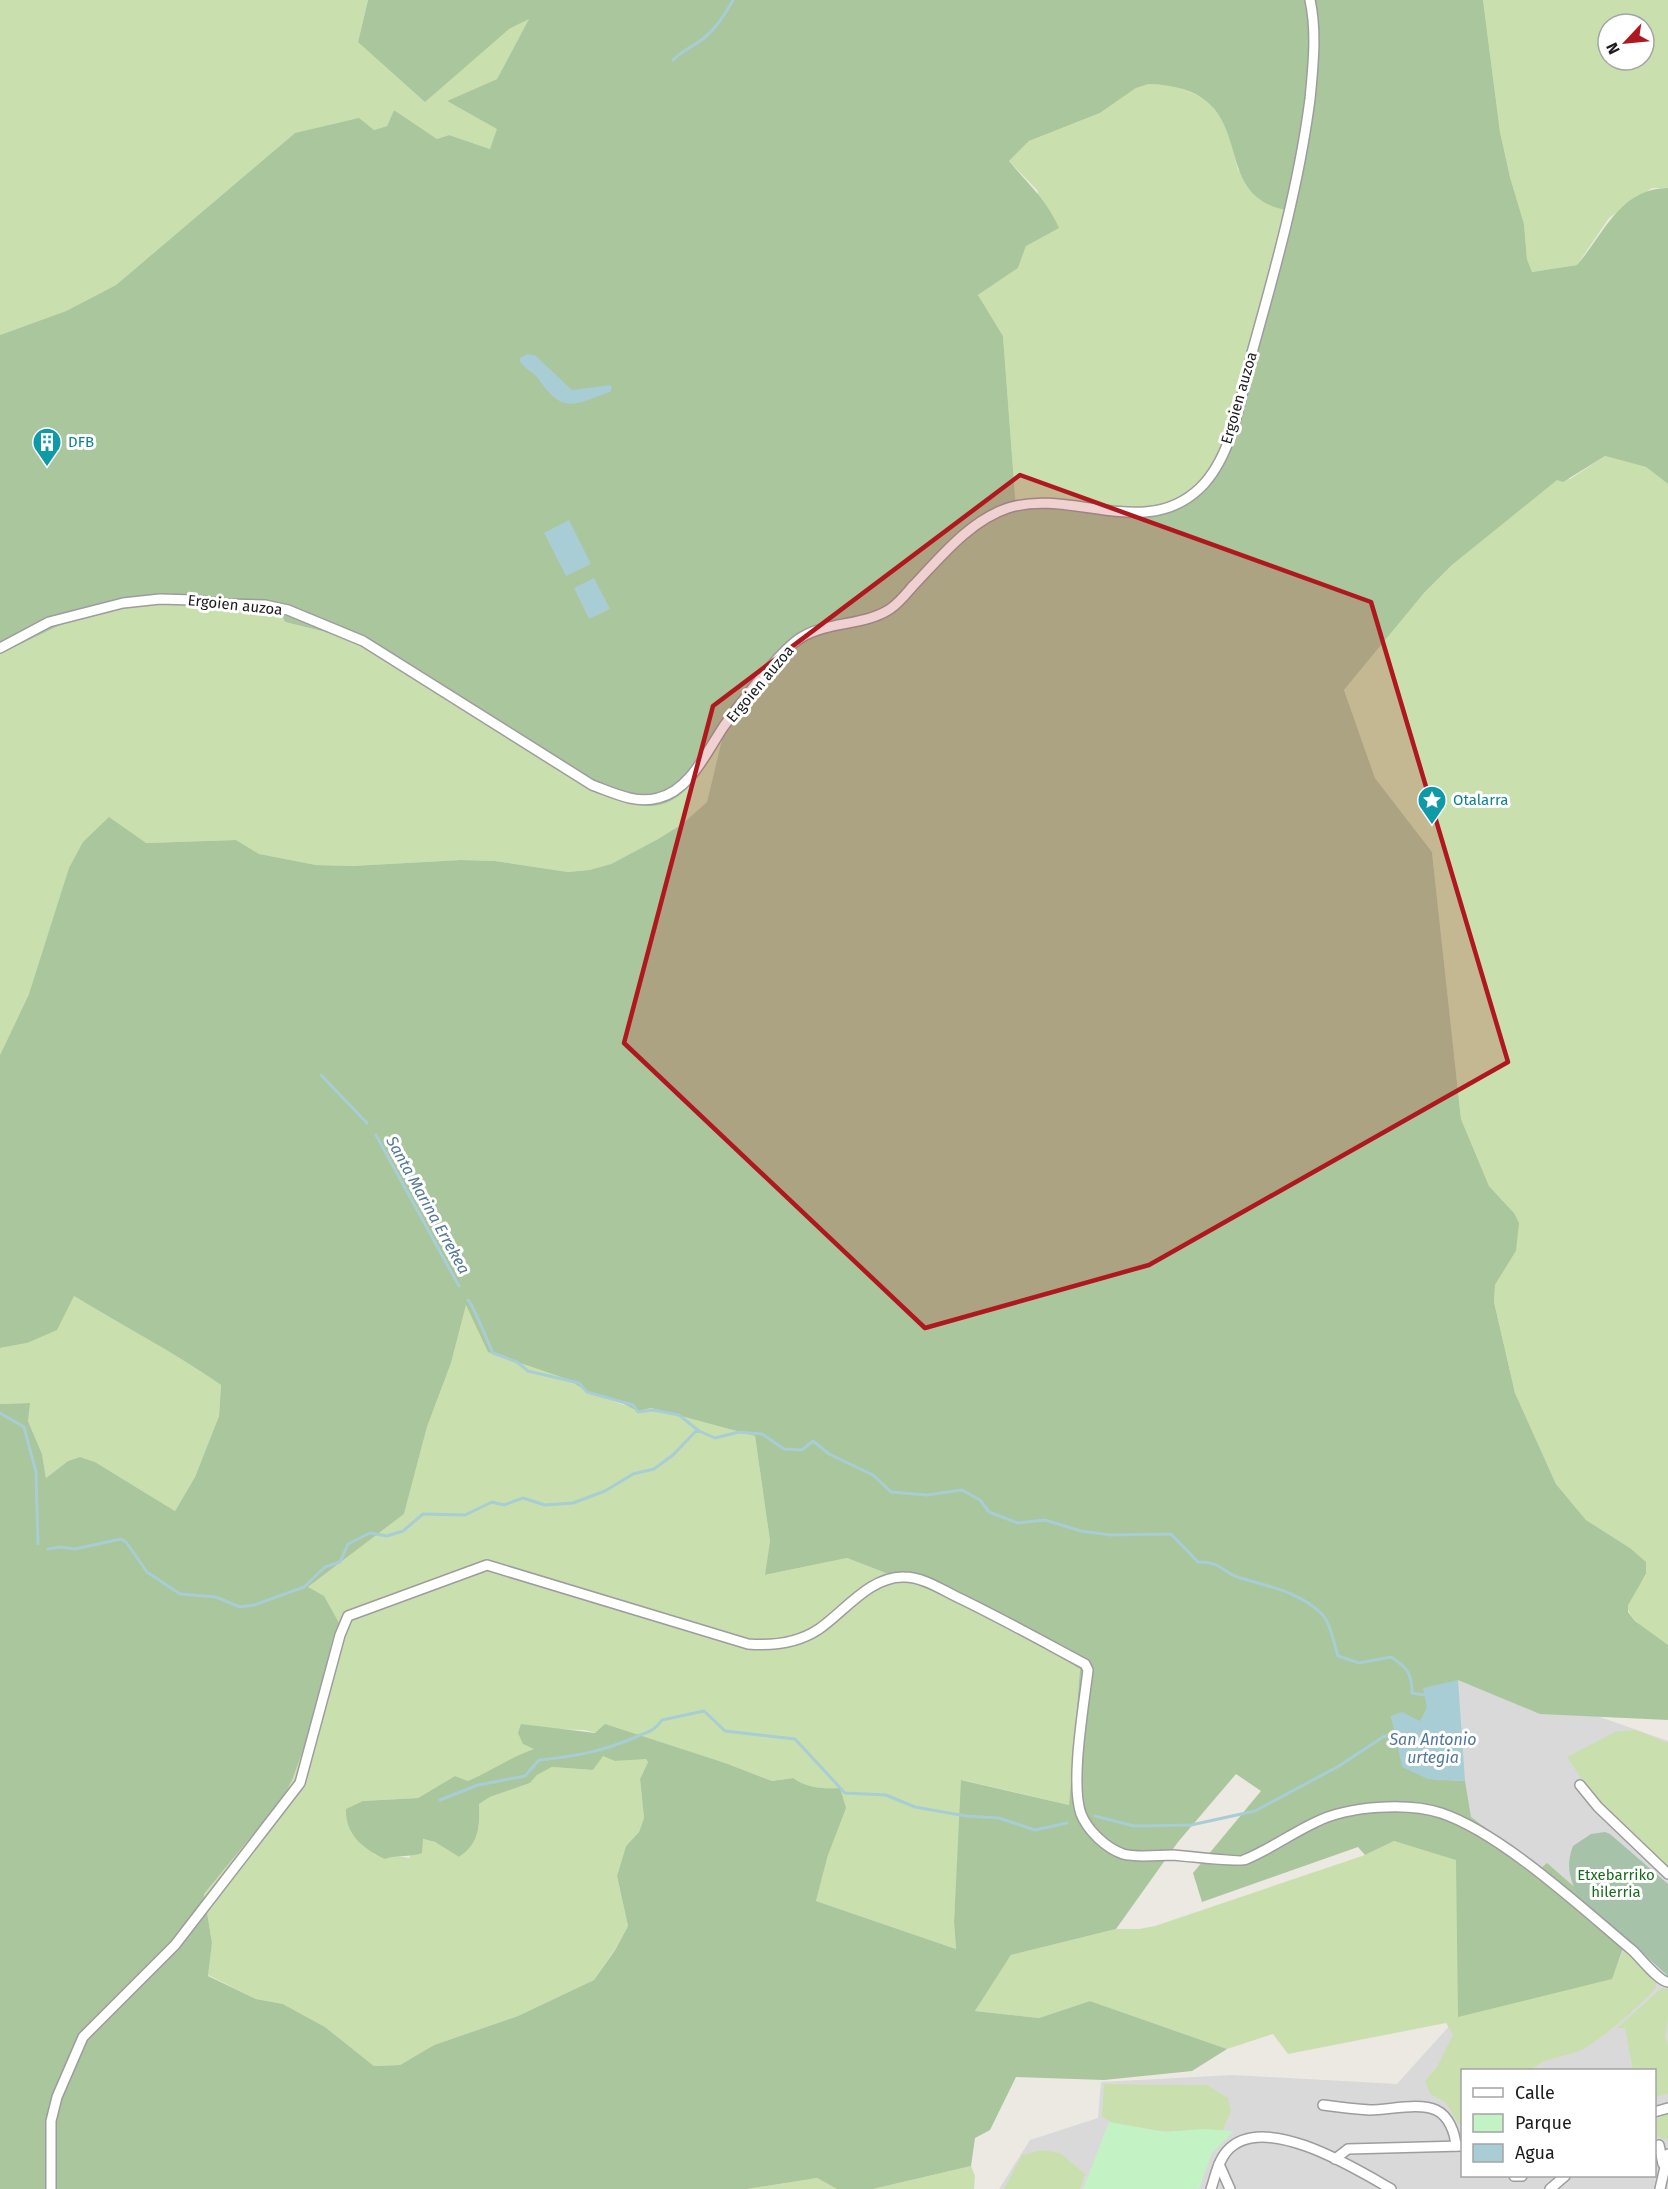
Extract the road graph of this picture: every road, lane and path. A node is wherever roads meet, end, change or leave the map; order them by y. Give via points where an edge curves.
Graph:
1 (1310, 0) edge
2 (0, 648) edge
3 (1581, 1785) dead end
4 (1668, 1874) edge
5 (1668, 1982) edge
6 (1323, 2105) dead end
7 (1660, 2144) edge
8 (1459, 2146) edge
9 (1668, 2154) edge
10 (1335, 2158) junction
11 (1219, 2164) junction
12 (1663, 2166) junction
13 (1563, 2177) edge
14 (51, 2189) edge
15 (1210, 2189) edge
16 (1230, 2189) edge
17 (1391, 2189) edge
18 (1550, 2189) edge
19 (1660, 2189) edge

1 - 2 street, Ergoien auzoa via 1313,69 1299,169 1228,440 1202,486 1181,502 1159,511 1137,514 1035,504 1010,507 989,516 969,530 892,608 799,638 781,655 676,791 658,799 631,800 592,785 363,640 288,610 265,605 160,599 123,603 49,622
3 - 4 street via 1598,1807
5 - 14 street via 1517,1857 1479,1830 1440,1813 1396,1807 1358,1810 1319,1820 1242,1862 1212,1857 1125,1855 1112,1849 1093,1833 1082,1815 1078,1795 1081,1717 1088,1670 1085,1664 920,1579 902,1576 886,1581 866,1591 807,1636 768,1646 748,1644 487,1565 348,1616 300,1783 175,1945 83,2037 51,2121
6 - 8 street via 1369,2110 1429,2107 1447,2119
7 - 12 street
8 - 10 street via 1348,2149
9 - 12 street
10 - 11 street via 1308,2145 1258,2137 1232,2146
10 - 17 street
11 - 15 street
11 - 16 street
12 - 19 street
13 - 18 street

